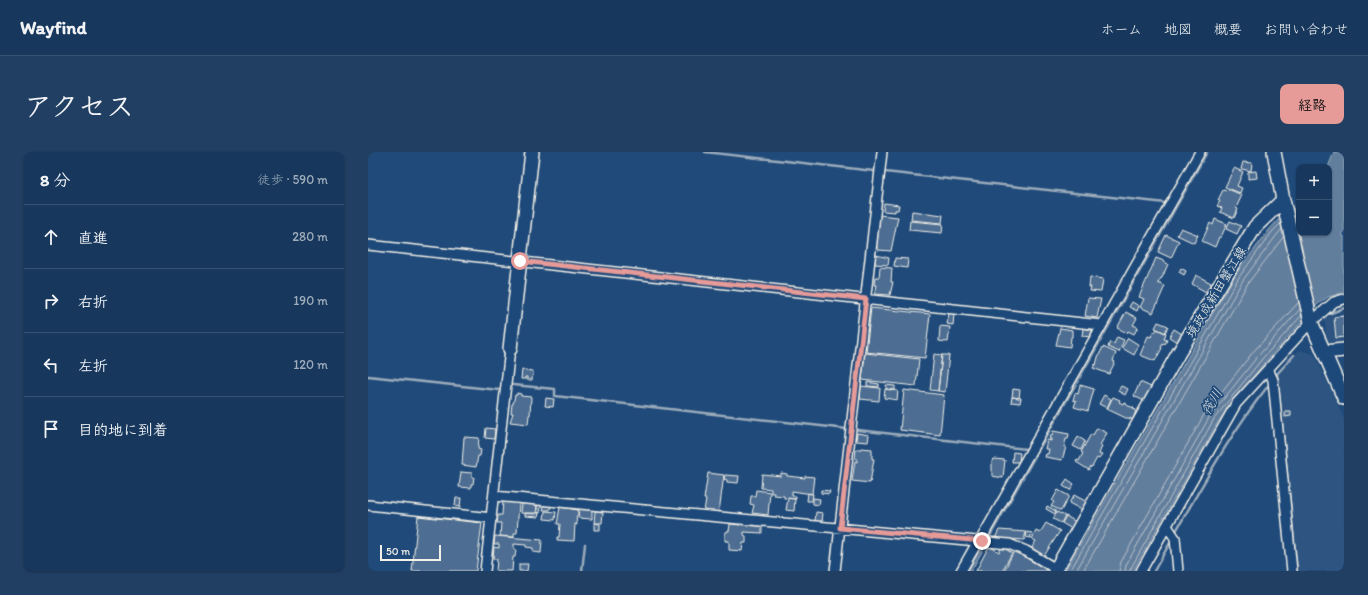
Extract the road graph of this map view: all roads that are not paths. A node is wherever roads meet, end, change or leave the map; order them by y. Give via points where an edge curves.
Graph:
1 (532, 152) edge
2 (882, 152) edge
3 (1200, 152) edge
4 (1274, 152) edge
5 (1284, 205) junction
6 (368, 244) edge
7 (520, 261) junction
8 (866, 299) junction
9 (1344, 299) edge
10 (1311, 322) junction
11 (1101, 325) junction
12 (510, 349) joint
13 (1344, 350) edge
14 (1324, 352) junction
15 (1268, 368) junction
16 (1344, 398) edge
17 (494, 496) junction
18 (368, 505) edge
19 (492, 518) junction
20 (1167, 526) junction
21 (840, 528) junction
22 (982, 541) junction
23 (1056, 570) edge
24 (486, 571) edge
25 (835, 571) edge
26 (961, 571) edge
27 (1141, 571) edge
28 (1178, 571) edge
29 (1292, 571) edge

1 - 7 main road
2 - 8 street
3 - 11 street
4 - 5 main road
5 - 10 main road
5 - 23 main road, 境政成新田蟹江線 via 1260,222 1251,233 1178,354
6 - 7 street
7 - 8 street
7 - 12 main road
8 - 11 street
8 - 21 street
9 - 10 street via 1334,302
10 - 14 main road
10 - 15 street
11 - 22 street
12 - 17 street
13 - 14 main road
14 - 16 main road
15 - 20 street via 1236,404
15 - 29 street via 1273,380
17 - 19 street
17 - 21 street
18 - 19 street
19 - 24 street
20 - 27 street
20 - 28 street via 1175,538
21 - 22 street
21 - 25 street
22 - 23 street via 1009,544 1026,551
22 - 26 street

